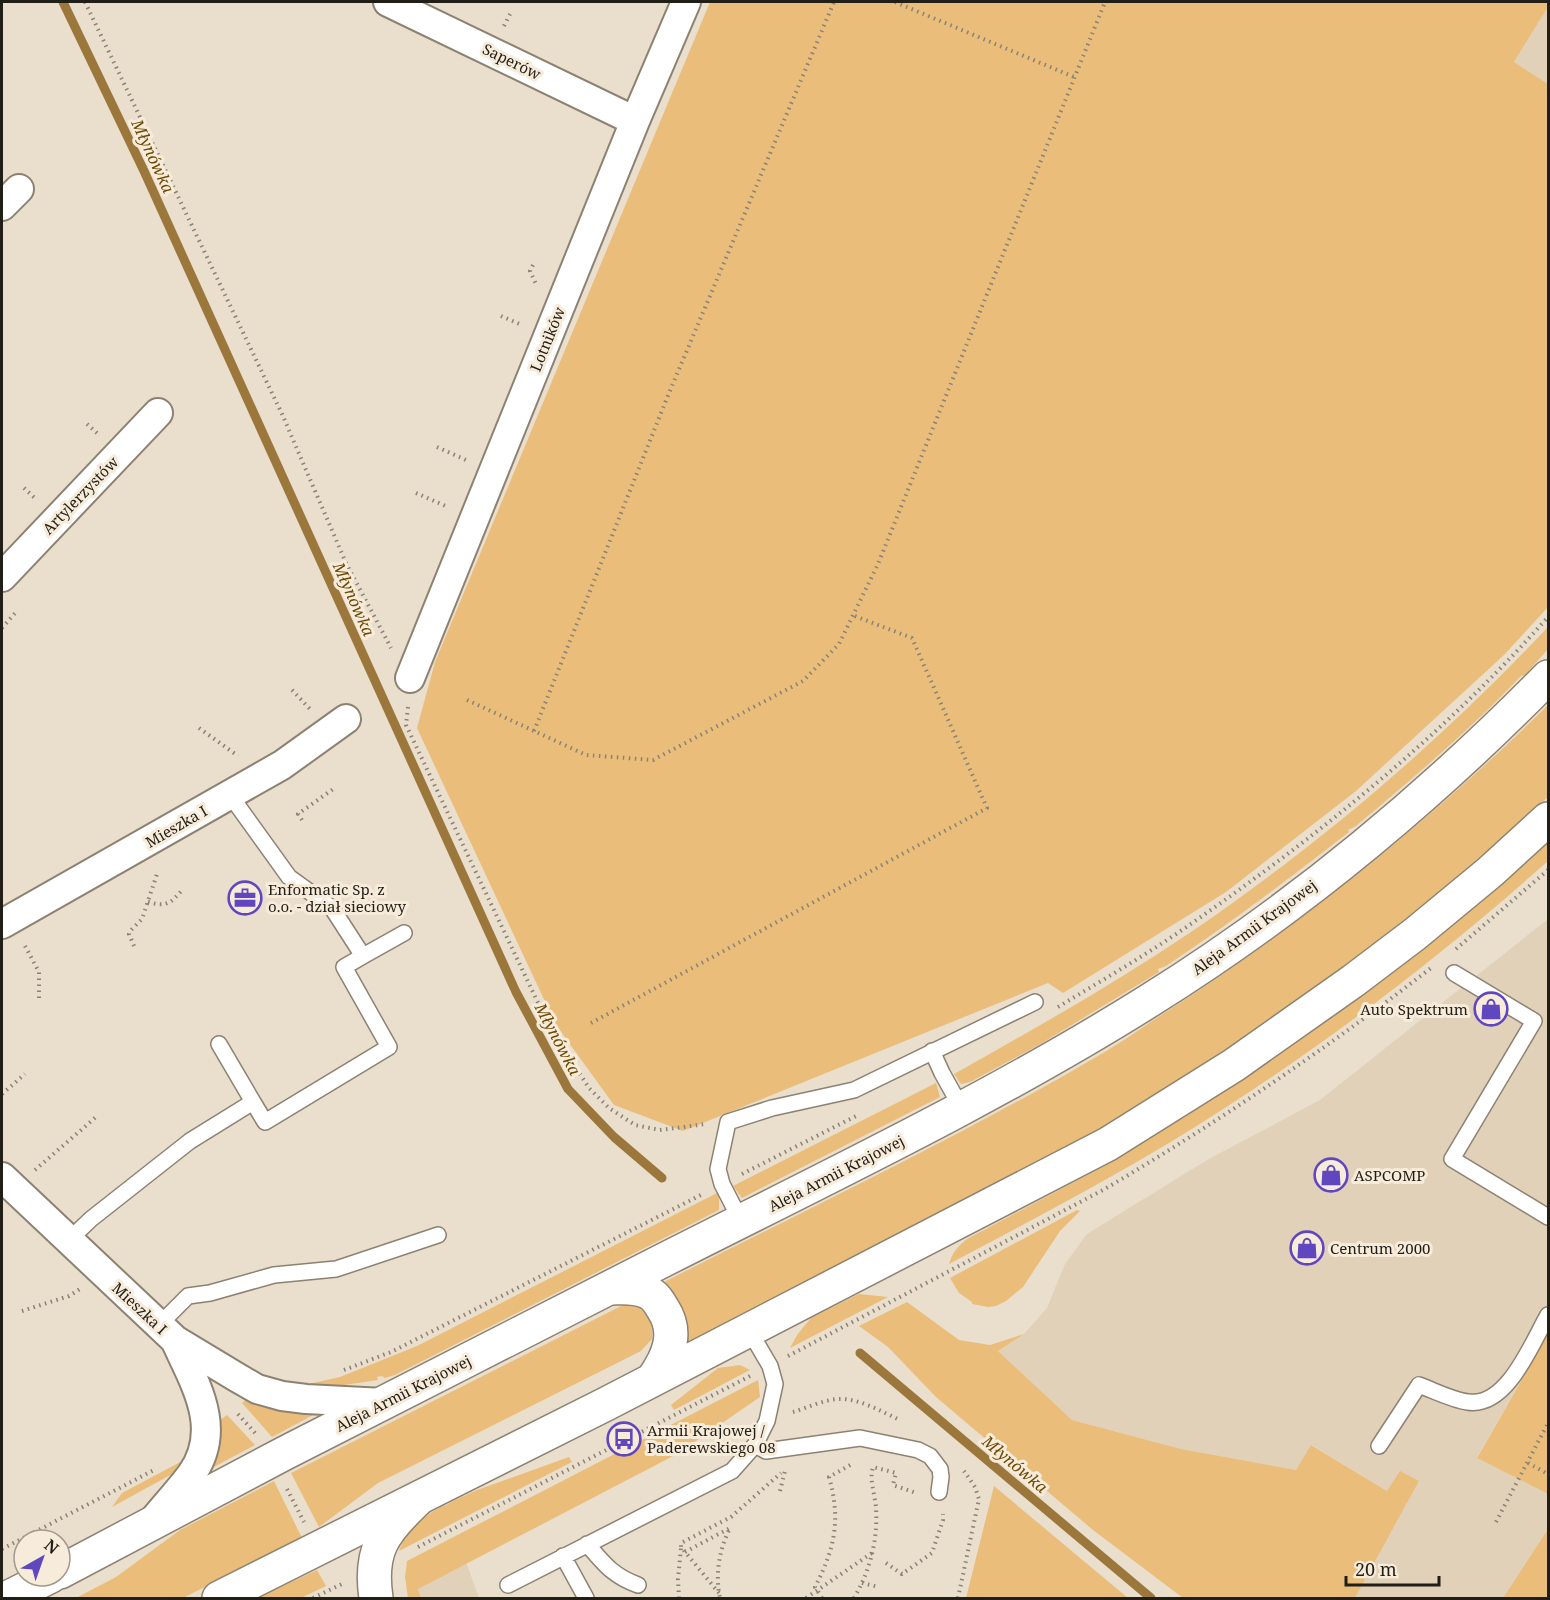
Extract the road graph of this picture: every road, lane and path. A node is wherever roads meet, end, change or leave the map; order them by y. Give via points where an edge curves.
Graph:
1 (86, 2) edge
2 (388, 2) edge
3 (686, 2) edge
4 (834, 2) edge
5 (895, 2) edge
6 (1105, 2) edge
7 (1074, 77) junction
8 (635, 121) junction
9 (501, 316) dead end
10 (529, 329) dead end
11 (158, 412) dead end
12 (437, 447) dead end
13 (473, 463) dead end
14 (416, 493) dead end
15 (453, 510) dead end
16 (2, 577) edge
17 (16, 612) dead end
18 (852, 615) junction
19 (2, 628) edge
20 (1548, 677) edge
21 (410, 678) junction
22 (467, 700) dead end
23 (346, 720) dead end
24 (199, 728) dead end
25 (534, 731) junction
26 (255, 781) junction
27 (336, 787) dead end
28 (230, 795) junction
29 (1548, 819) edge
30 (302, 820) dead end
31 (158, 870) dead end
32 (183, 889) dead end
33 (148, 902) junction
34 (2, 924) edge
35 (404, 933) dead end
36 (24, 945) dead end
37 (134, 946) dead end
38 (363, 956) junction
39 (1454, 973) dead end
40 (39, 1002) dead end
41 (1035, 1002) dead end
42 (591, 1023) dead end
43 (219, 1044) dead end
44 (932, 1051) junction
45 (25, 1074) dead end
46 (2, 1094) edge
47 (253, 1102) junction
48 (962, 1108) junction
49 (96, 1117) dead end
50 (728, 1122) junction
51 (15, 1176) edge
52 (1548, 1217) edge
53 (741, 1221) junction
54 (438, 1235) dead end
55 (69, 1240) junction
56 (99, 1269) junction
57 (609, 1288) junction
58 (22, 1311) dead end
59 (1548, 1315) edge
60 (749, 1330) junction
61 (167, 1333) junction
62 (652, 1379) junction
63 (384, 1403) junction
64 (203, 1404) junction
65 (1548, 1423) edge
66 (755, 1445) junction
67 (1379, 1446) dead end
68 (272, 1461) junction
69 (857, 1462) dead end
70 (1528, 1463) junction
71 (865, 1464) dead end
72 (160, 1467) dead end
73 (873, 1467) junction
74 (786, 1469) dead end
75 (1548, 1474) edge
76 (939, 1492) dead end
77 (923, 1495) dead end
78 (422, 1496) junction
79 (943, 1511) dead end
80 (479, 1516) dead end
81 (1496, 1522) dead end
82 (151, 1524) junction
83 (587, 1544) junction
84 (681, 1547) junction
85 (319, 1548) junction
86 (2, 1549) edge
87 (413, 1550) dead end
88 (685, 1552) junction
89 (873, 1552) junction
90 (563, 1556) junction
91 (886, 1563) dead end
92 (72, 1566) edge
93 (862, 1583) junction
94 (508, 1585) dead end
95 (638, 1585) dead end
96 (879, 1587) dead end
97 (28, 1588) edge
98 (817, 1591) junction
99 (719, 1596) edge
100 (7, 1599) edge
101 (219, 1599) edge
102 (314, 1599) edge
103 (376, 1599) edge
104 (586, 1599) edge
105 (679, 1599) edge
106 (806, 1599) edge
107 (822, 1599) edge
108 (854, 1599) edge

1 - 21 path via 277,404 346,563 384,638
2 - 8 street, Saperów
3 - 8 street, Lotników
4 - 25 path via 669,393
5 - 7 path
6 - 7 path
7 - 18 path via 878,564
8 - 21 street, Lotników
9 - 10 path
11 - 16 street, Artylerzystów
12 - 13 path
14 - 15 path
17 - 19 path
18 - 25 path via 839,644 803,681 653,760 585,755
18 - 42 path via 912,638 987,808
20 - 48 main road, Aleja Armii Krajowej via 1430,789 1268,920 1149,1001
21 - 50 path via 406,725 550,1028 589,1088 609,1108 635,1125 660,1130
22 - 25 path
23 - 26 street, Mieszka I
24 - 26 path via 243,759
26 - 28 street, Mieszka I
27 - 30 path via 298,814
28 - 34 street, Mieszka I
28 - 38 lane via 289,877 332,908
29 - 60 main road via 1490,872 1362,975 1174,1104 1035,1183
31 - 33 path
32 - 33 path via 169,904
33 - 37 path via 142,919 129,934
35 - 38 lane
36 - 40 path via 39,972
38 - 47 lane via 344,967 389,1047 265,1122
39 - 52 lane via 1534,1021 1452,1159
41 - 44 lane
43 - 47 lane
44 - 48 lane
44 - 50 lane via 854,1090
45 - 46 path
47 - 55 lane via 190,1141
48 - 53 main road, Aleja Armii Krajowej
49 - 51 path
50 - 53 lane via 718,1169
51 - 55 street, Mieszka I
53 - 57 main road, Aleja Armii Krajowej
54 - 61 lane via 336,1269 274,1275 188,1296
55 - 56 street, Mieszka I
56 - 58 path via 77,1293
56 - 61 street, Mieszka I
57 - 62 main road via 649,1292 666,1314 672,1334 669,1352
57 - 63 main road, Aleja Armii Krajowej
59 - 67 lane via 1510,1381 1497,1395 1468,1402 1419,1385
60 - 62 main road
60 - 66 lane via 776,1384
61 - 63 street, Mieszka I via 257,1389 306,1400
61 - 64 street, Mieszka I
62 - 78 main road
63 - 68 main road, Aleja Armii Krajowej
64 - 68 path via 219,1395 263,1441
64 - 82 street, Mieszka I via 206,1438 193,1473
65 - 70 path
66 - 76 lane via 766,1451 860,1438 918,1450 930,1456 940,1469
66 - 83 lane via 732,1471
68 - 82 main road, Aleja Armii Krajowej
68 - 85 path
69 - 98 path via 829,1477 836,1503 835,1533 815,1587
70 - 75 path
70 - 81 path
71 - 73 path
72 - 86 path
73 - 77 path via 896,1473 893,1485
73 - 89 path
74 - 84 path via 731,1517 681,1543
78 - 85 main road
78 - 103 main road via 392,1523 383,1539 374,1569
79 - 91 path via 932,1553 902,1574
80 - 87 path
82 - 92 main road, Aleja Armii Krajowej
83 - 90 lane
83 - 95 lane via 609,1570
84 - 88 path
84 - 105 path
85 - 101 main road
85 - 102 path via 339,1586
88 - 99 path
88 - 99 path via 730,1528 718,1562
89 - 93 path
89 - 98 path
90 - 94 lane
90 - 104 lane
93 - 96 path
93 - 108 path
97 - 100 main road
98 - 106 path
98 - 107 path

